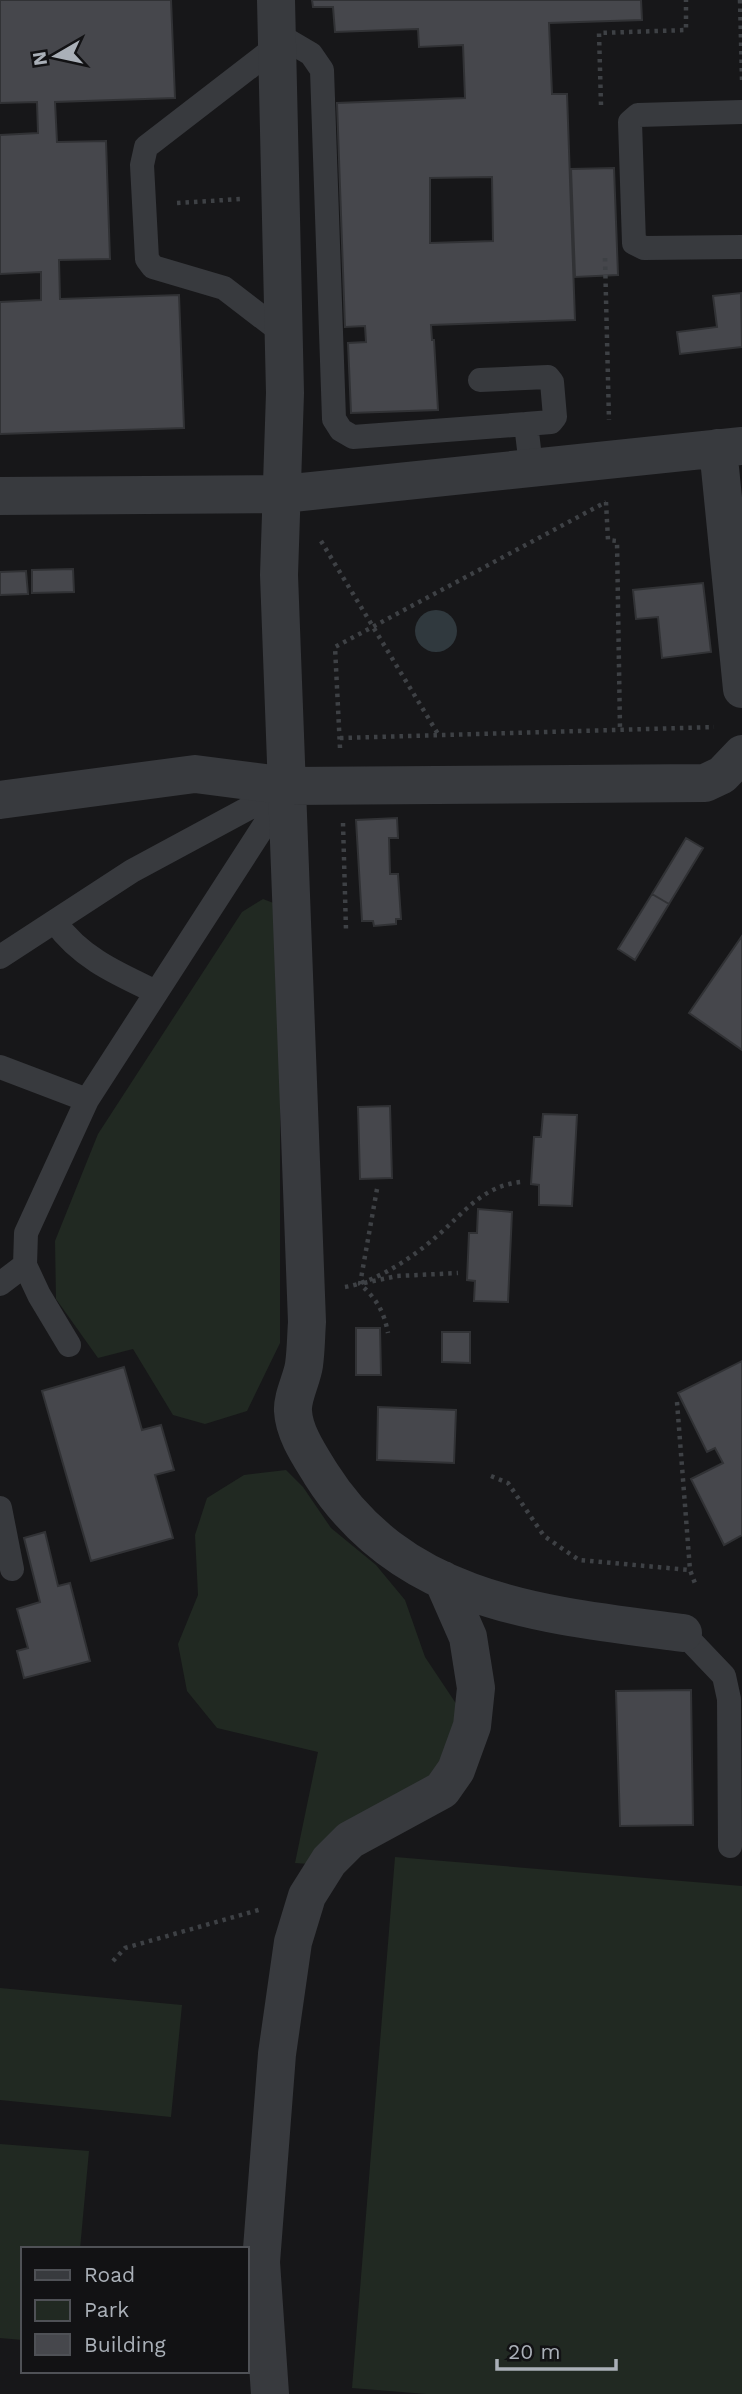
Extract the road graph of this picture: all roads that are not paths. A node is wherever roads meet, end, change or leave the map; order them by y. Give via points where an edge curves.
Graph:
1 (277, 27) edge
2 (742, 112) edge
3 (742, 247) edge
4 (284, 334) junction
5 (480, 380) dead end
6 (526, 425) junction
7 (730, 447) edge
8 (531, 466) junction
9 (288, 494) junction
10 (0, 496) edge
11 (742, 689) edge
12 (732, 743) edge
13 (289, 786) junction
14 (0, 800) edge
15 (55, 922) junction
16 (0, 957) edge
17 (156, 992) junction
18 (0, 1067) edge
19 (87, 1100) junction
20 (25, 1265) junction
21 (0, 1284) edge
22 (69, 1345) dead end
23 (0, 1508) edge
24 (12, 1569) dead end
25 (443, 1580) junction
26 (683, 1633) joint
27 (730, 1846) dead end
28 (270, 2394) edge

1 - 4 street
1 - 4 lane via 146,147 142,165 148,259 153,267 224,288
1 - 6 lane via 322,69 334,419 353,437
2 - 3 lane via 638,115 630,122 634,243 645,248
4 - 9 street
5 - 6 lane via 548,377 555,417 551,422
6 - 8 lane
7 - 8 street
7 - 11 street
8 - 9 street
9 - 10 street
9 - 13 street via 279,575
12 - 13 street via 722,775 705,783
13 - 14 street via 195,774
13 - 15 lane via 132,871
13 - 17 lane
13 - 25 street via 306,1293 304,1365 292,1411 303,1444 346,1508 380,1542
15 - 16 lane
15 - 17 lane via 69,942 100,965
17 - 19 lane
18 - 19 lane
19 - 20 lane via 26,1233
20 - 21 lane
20 - 22 lane
23 - 24 lane
25 - 26 street via 477,1597 536,1612
25 - 28 street via 468,1637 476,1688 472,1726 456,1770 442,1790 350,1840 329,1861 307,1896 293,1942 277,2054 261,2262
26 - 27 lane via 724,1675 729,1699

